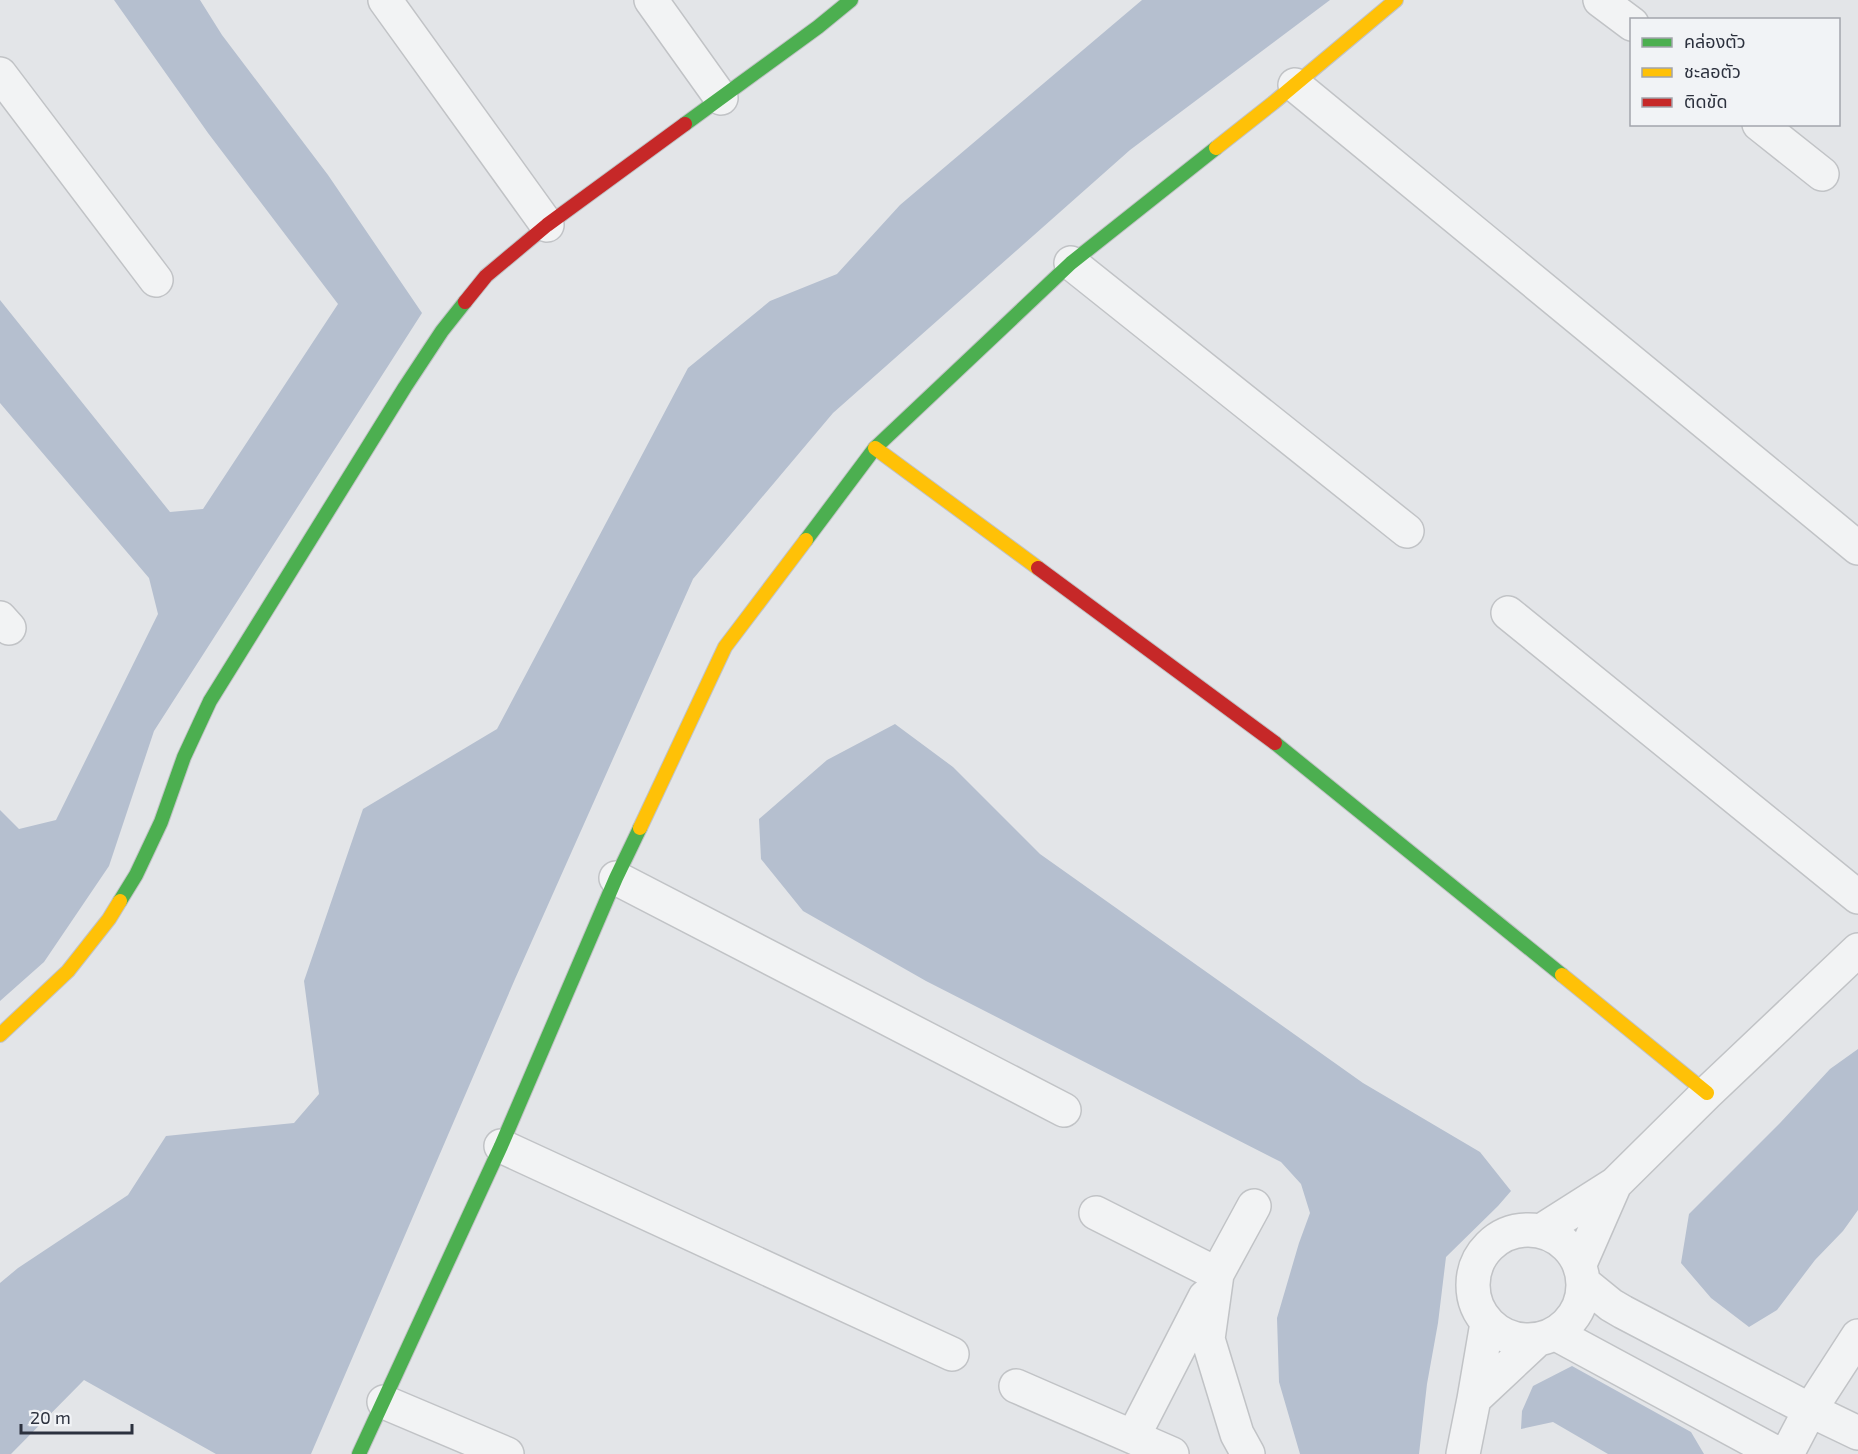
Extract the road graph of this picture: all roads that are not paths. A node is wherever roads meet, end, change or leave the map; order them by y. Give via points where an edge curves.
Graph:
1 (385, 0) edge
2 (651, 0) edge
3 (851, 0) edge
4 (1396, 0) edge
5 (1600, 0) edge
6 (1630, 22) edge
7 (0, 74) edge
8 (1295, 85) junction
9 (721, 98) junction
10 (1762, 126) edge
11 (1822, 174) dead end
12 (547, 225) junction
13 (1071, 263) junction
14 (156, 280) dead end
15 (875, 448) junction
16 (1407, 531) dead end
17 (1858, 548) edge
18 (1508, 613) dead end
19 (616, 878) junction
20 (1858, 897) edge
21 (1858, 950) edge
22 (0, 1035) edge
23 (1707, 1093) junction
24 (1064, 1110) dead end
25 (501, 1146) junction
26 (1615, 1184) junction
27 (1254, 1206) dead end
28 (1096, 1213) dead end
29 (1541, 1231) junction
30 (1582, 1273) junction
31 (1217, 1274) junction
32 (1487, 1323) junction
33 (1858, 1336) edge
34 (1547, 1337) junction
35 (952, 1354) dead end
36 (1016, 1386) dead end
37 (1474, 1399) junction
38 (384, 1402) junction
39 (1810, 1410) junction
40 (1858, 1433) edge
41 (1133, 1437) junction
42 (359, 1454) edge
43 (507, 1454) edge
44 (1172, 1454) edge
45 (1248, 1454) edge
46 (1463, 1454) edge
47 (1778, 1454) edge
48 (1787, 1454) edge

1 - 12 street
2 - 9 street
3 - 9 street
4 - 8 street
5 - 6 street
7 - 14 street
8 - 13 street
8 - 17 street
9 - 12 street
10 - 11 street
12 - 22 street via 486,276 436,341 210,701 184,757 161,822 136,875 109,919 68,972
13 - 15 street
13 - 16 street
15 - 19 street via 724,647
15 - 23 street via 1264,735
18 - 20 street
19 - 24 street
19 - 25 street
21 - 23 street
23 - 26 street
25 - 35 street
25 - 38 street
26 - 29 street
26 - 30 street
27 - 31 street
28 - 31 street
29 - 30 street via 1569,1248
29 - 32 street via 1521,1230 1502,1235 1487,1247 1475,1269 1473,1287 1477,1306
30 - 34 street via 1580,1305 1571,1322
30 - 39 street via 1611,1305
31 - 41 street
31 - 45 street via 1208,1339 1237,1434
32 - 34 street via 1518,1340
32 - 37 street
33 - 39 street
34 - 37 street
34 - 47 street
36 - 41 street
37 - 46 street
38 - 42 street
38 - 43 street
39 - 40 street
39 - 48 street
41 - 44 street

